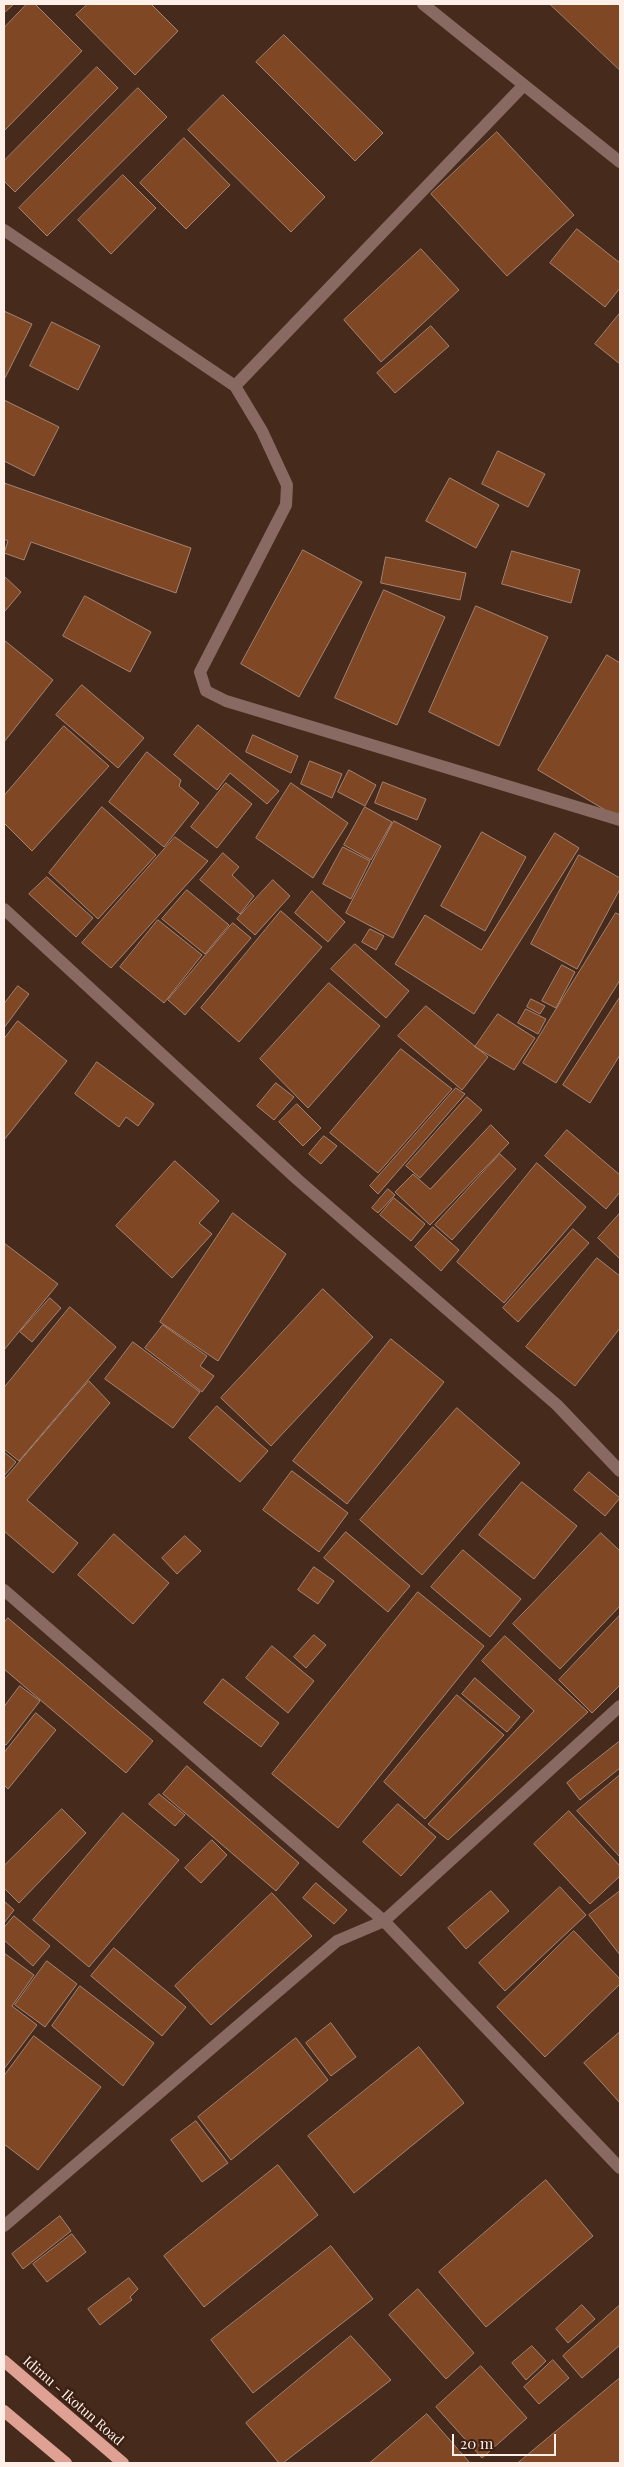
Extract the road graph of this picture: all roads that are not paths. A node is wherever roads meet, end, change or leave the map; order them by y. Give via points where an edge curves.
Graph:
1 (422, 4) edge
2 (523, 86) junction
3 (620, 162) edge
4 (4, 230) edge
5 (235, 386) junction
6 (620, 820) edge
7 (4, 909) edge
8 (620, 1471) edge
9 (4, 1590) edge
10 (620, 1706) edge
11 (384, 1921) junction
12 (620, 2168) edge
13 (4, 2226) edge
14 (6, 2367) edge
15 (4, 2411) edge
16 (66, 2463) edge
17 (123, 2463) edge

1 - 2 street
2 - 3 street
2 - 5 street
4 - 5 street
5 - 6 street via 262,431 287,485 286,505 200,672 206,691 226,701
7 - 8 street via 298,1180 557,1405
9 - 11 street
10 - 11 street
11 - 12 street
11 - 13 street via 337,1942
14 - 17 main road, Idimu - Ikotun Road
15 - 16 main road

